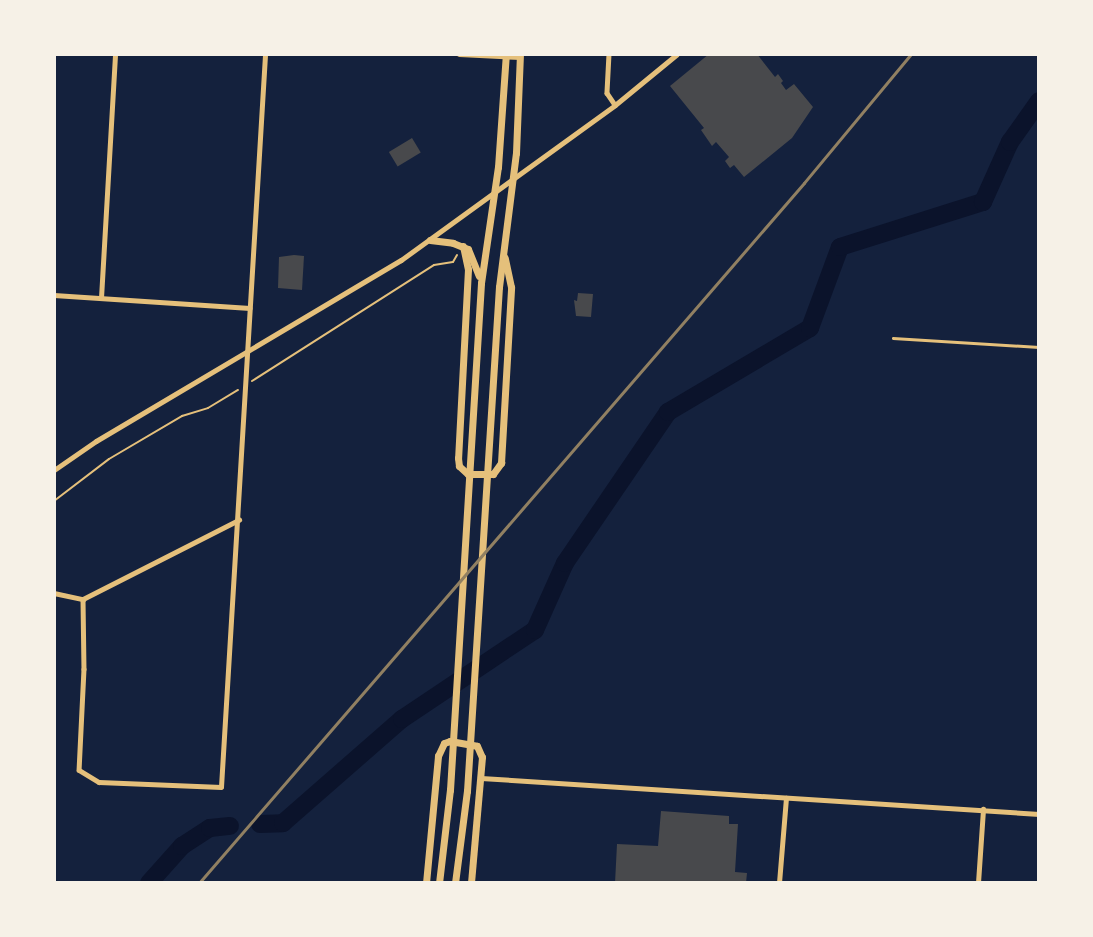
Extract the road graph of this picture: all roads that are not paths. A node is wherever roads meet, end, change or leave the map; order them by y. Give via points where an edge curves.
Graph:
1 (115, 54) edge
2 (265, 54) edge
3 (459, 54) edge
4 (609, 54) edge
5 (677, 54) edge
6 (506, 55) edge
7 (520, 56) edge
8 (615, 105) junction
9 (512, 181) junction
10 (494, 195) junction
11 (429, 240) junction
12 (463, 246) junction
13 (503, 247) junction
14 (481, 284) junction
15 (54, 295) edge
16 (101, 298) junction
17 (250, 307) junction
18 (893, 338) dead end
19 (1039, 347) edge
20 (248, 352) junction
21 (54, 470) edge
22 (239, 520) junction
23 (54, 593) edge
24 (83, 599) junction
25 (481, 778) junction
26 (786, 797) junction
27 (983, 809) junction
28 (1039, 814) edge
29 (426, 883) edge
30 (439, 883) edge
31 (455, 883) edge
32 (471, 883) edge
33 (779, 883) edge
34 (978, 883) edge

1 - 16 street
2 - 17 street
3 - 6 street
4 - 8 street via 607,93
5 - 8 street
6 - 7 street
6 - 10 main road
7 - 9 main road
8 - 9 street
9 - 10 street
9 - 13 main road
10 - 11 street
10 - 14 main road
11 - 12 main road
11 - 20 street
12 - 13 main road via 468,269 459,466 468,474 488,475 501,463 511,287
12 - 14 main road via 473,255
13 - 31 main road via 467,790
14 - 30 main road via 450,790
15 - 16 street
16 - 17 street
17 - 20 street
18 - 19 lane
20 - 21 street
20 - 22 street
22 - 24 street
22 - 24 street via 221,787 99,782 79,770
23 - 24 street
25 - 26 street
25 - 29 main road via 482,757 477,746 444,743 438,756
25 - 32 main road
26 - 27 street
26 - 33 street
27 - 28 street
27 - 34 street

